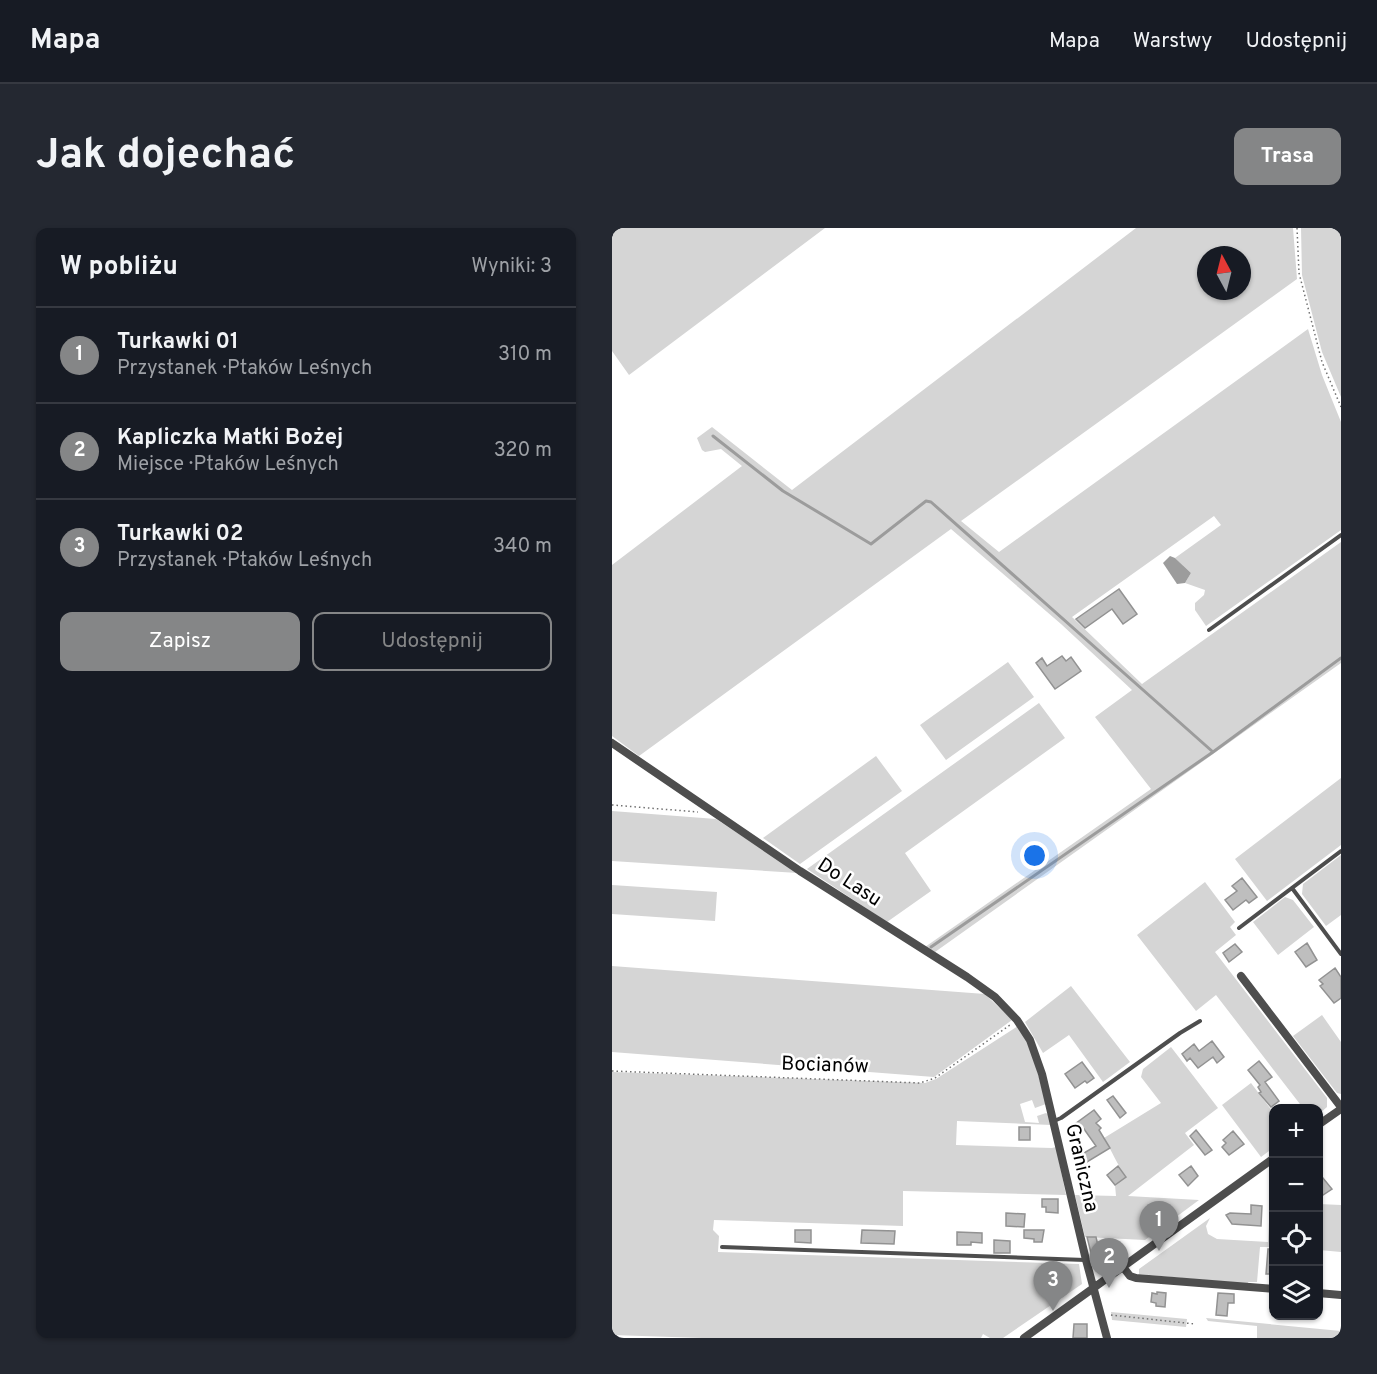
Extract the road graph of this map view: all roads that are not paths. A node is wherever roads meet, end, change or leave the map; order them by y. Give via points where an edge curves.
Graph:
1 (1341, 535) edge
2 (1209, 630) dead end
3 (612, 742) edge
4 (1341, 850) edge
5 (1292, 888) junction
6 (1239, 928) dead end
7 (1341, 954) edge
8 (1241, 976) dead end
9 (1200, 1021) dead end
10 (1042, 1074) joint
11 (1341, 1108) edge
12 (1053, 1121) junction
13 (1323, 1121) edge
14 (1269, 1162) edge
15 (722, 1248) dead end
16 (1086, 1260) junction
17 (1123, 1267) junction
18 (1094, 1288) junction
19 (1269, 1289) edge
20 (1323, 1293) edge
21 (1341, 1295) edge
22 (1024, 1338) edge
23 (1107, 1338) edge

1 - 2 lane
3 - 10 street, Do Lasu via 995,997 1030,1040
4 - 5 lane
5 - 6 lane
5 - 7 lane
8 - 11 street
9 - 12 lane
10 - 12 street, Graniczna
11 - 13 street
12 - 16 street, Graniczna
14 - 17 street
15 - 16 lane
16 - 18 street, Graniczna
17 - 18 street
17 - 19 street via 1136,1278
18 - 22 street
18 - 23 street, Graniczna
20 - 21 street

